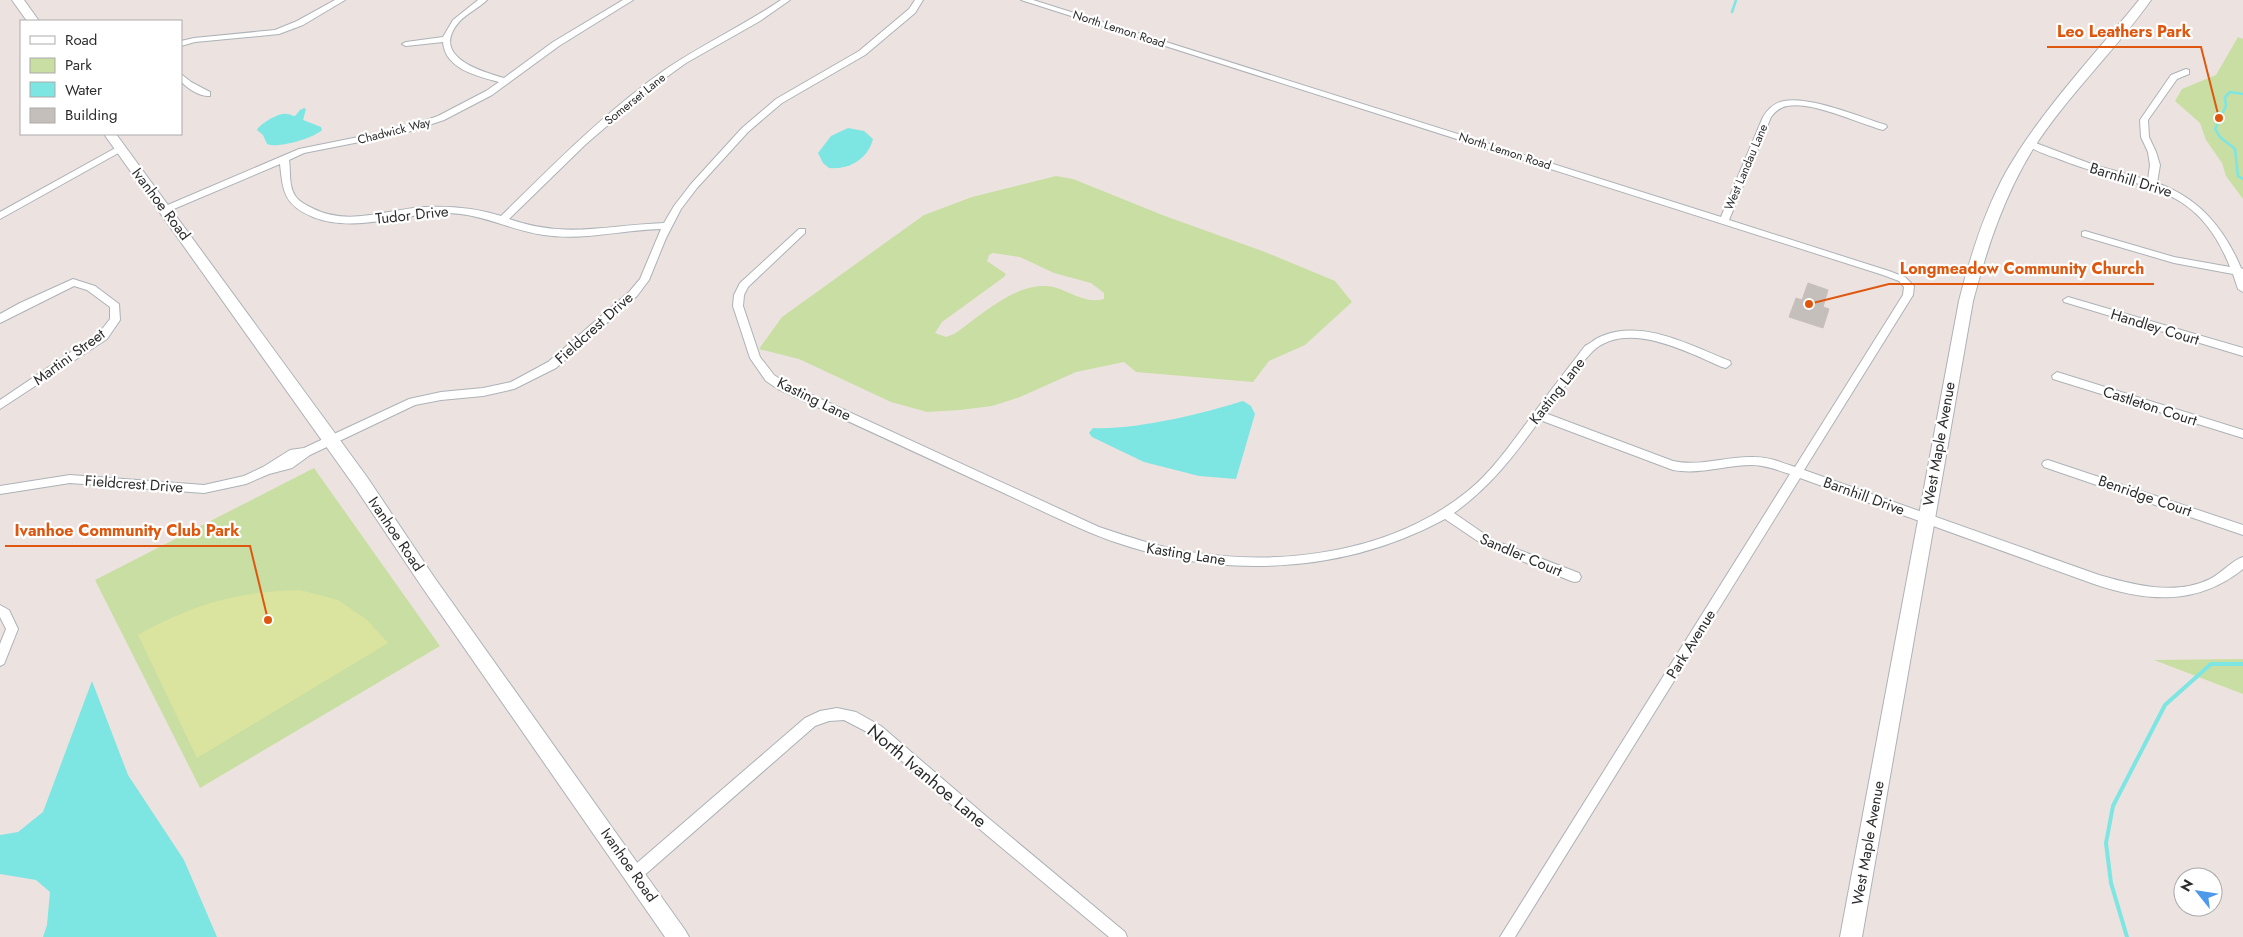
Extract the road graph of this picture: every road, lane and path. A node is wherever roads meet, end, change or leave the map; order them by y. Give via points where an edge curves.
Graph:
1 (18, 0) edge
2 (341, 0) edge
3 (484, 0) edge
4 (629, 0) edge
5 (786, 0) edge
6 (919, 0) edge
7 (1025, 0) edge
8 (2145, 0) edge
9 (32, 20) edge
10 (447, 39) junction
11 (182, 44) edge
12 (406, 44) dead end
13 (2186, 72) dead end
14 (182, 77) edge
15 (505, 81) junction
16 (208, 94) dead end
17 (1883, 127) dead end
18 (111, 135) edge
19 (2030, 144) junction
20 (119, 149) junction
21 (284, 158) junction
22 (2152, 184) junction
23 (166, 209) junction
24 (0, 216) edge
25 (502, 221) junction
26 (1724, 221) junction
27 (667, 226) junction
28 (802, 231) dead end
29 (2086, 234) dead end
30 (2240, 271) edge
31 (2243, 289) edge
32 (2068, 300) dead end
33 (0, 319) edge
34 (1874, 352) joint
35 (2243, 352) edge
36 (1726, 364) dead end
37 (2057, 376) dead end
38 (0, 405) edge
39 (1538, 415) junction
40 (2243, 434) edge
41 (331, 440) junction
42 (2048, 464) dead end
43 (1799, 473) junction
44 (0, 490) edge
45 (1445, 513) junction
46 (1926, 518) junction
47 (2243, 530) edge
48 (2243, 562) edge
49 (1574, 577) dead end
50 (0, 610) edge
51 (0, 660) edge
52 (635, 874) junction
53 (678, 937) edge
54 (1120, 937) edge
55 (1507, 937) edge
56 (1852, 937) edge

1 - 9 main road
2 - 11 street via 300,23 276,32
3 - 10 street via 461,16 450,29
4 - 15 street, Chadwick Way via 556,44
5 - 25 street, Somerset Lane via 682,62 640,92
6 - 27 street, Fieldcrest Drive via 912,12 862,52 757,119 694,186
7 - 26 street, North Lemon Road
8 - 19 main road, West Maple Avenue
10 - 12 street
10 - 15 street via 455,61 477,73
13 - 22 street via 2174,77 2144,120 2145,137 2155,165
14 - 16 street
15 - 21 street, Chadwick Way via 463,108 427,124 322,146
17 - 26 street, West Landau Lane via 1809,105 1786,103 1777,107 1767,117
18 - 20 main road, Ivanhoe Road
19 - 22 street, Barnhill Drive via 2086,166
19 - 46 main road, West Maple Avenue via 2000,199 1973,270
20 - 23 main road, Ivanhoe Road
20 - 24 street
21 - 23 street, Chadwick Way
21 - 25 street, Tudor Drive via 289,196 298,205 323,217 362,220 440,210 482,214
22 - 30 street, Barnhill Drive via 2184,197 2206,214
23 - 41 main road, Ivanhoe Road
25 - 27 street, Tudor Drive via 554,233
26 - 34 street, North Lemon Road via 1907,282 1908,295
27 - 41 street, Fieldcrest Drive via 644,280 633,294 589,335 542,371 514,385 494,390 413,402
28 - 45 street, Kasting Lane via 744,285 739,295 738,306 755,358 770,378 1095,530 1141,546 1203,559 1250,563 1293,561 1379,544
29 - 30 street via 2166,258
30 - 31 street, Barnhill Drive
32 - 35 street, Handley Court
33 - 38 street, Martini Street via 73,282 91,288 115,306 115,320 103,336
34 - 43 street, Park Avenue
36 - 39 street, Kasting Lane via 1649,337 1624,333 1613,335 1589,349
37 - 40 street, Castleton Court
39 - 43 street, Barnhill Drive via 1682,468 1759,460
39 - 45 street, Kasting Lane via 1494,473
41 - 44 street, Fieldcrest Drive via 280,469 204,489 70,479
41 - 52 main road, Ivanhoe Road
42 - 47 street, Benridge Court
43 - 46 street, Barnhill Drive
43 - 55 street, Park Avenue
45 - 49 street, Sandler Court via 1489,543
46 - 48 street, Barnhill Drive via 2133,590 2195,589 2225,577
46 - 56 main road, West Maple Avenue
50 - 51 street via 12,629
52 - 53 main road, Ivanhoe Road
52 - 54 street, North Ivanhoe Lane via 803,728 822,716 843,713 876,730

